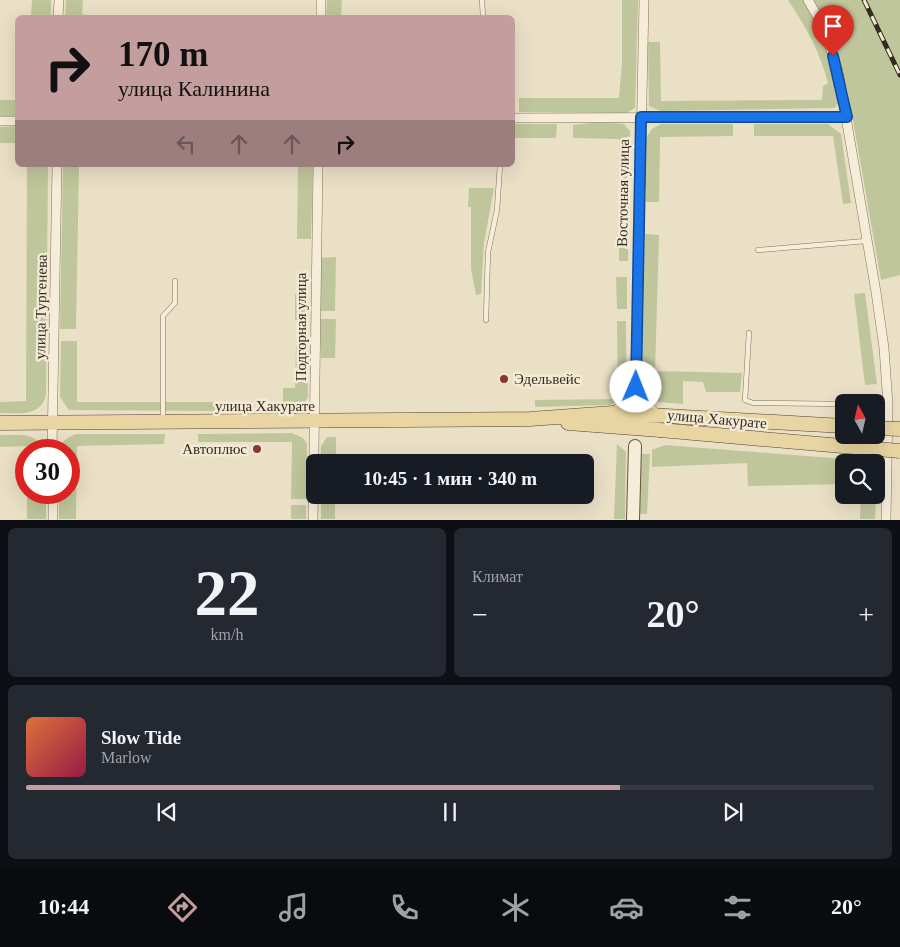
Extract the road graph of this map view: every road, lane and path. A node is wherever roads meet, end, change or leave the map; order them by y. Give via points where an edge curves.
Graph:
1 (58, 0) edge
2 (321, 0) edge
3 (482, 0) edge
4 (644, 0) edge
5 (808, 0) edge
6 (58, 15) edge
7 (321, 15) edge
8 (483, 15) edge
9 (641, 117) junction
10 (847, 117) junction
11 (515, 118) edge
12 (0, 121) edge
13 (15, 121) edge
14 (57, 167) edge
15 (318, 167) edge
16 (500, 167) edge
17 (866, 241) junction
18 (758, 250) dead end
19 (175, 281) dead end
20 (486, 320) dead end
21 (749, 333) dead end
22 (636, 387) junction
23 (835, 404) edge
24 (885, 405) edge
25 (888, 405) junction
26 (613, 420) junction
27 (163, 422) junction
28 (315, 422) junction
29 (0, 423) edge
30 (53, 423) junction
31 (659, 426) junction
32 (835, 426) edge
33 (885, 428) edge
34 (900, 429) edge
35 (52, 439) edge
36 (635, 446) junction
37 (900, 451) edge
38 (52, 504) edge
39 (53, 520) edge
40 (313, 520) edge
41 (633, 520) edge
42 (886, 520) edge

1 - 6 street
2 - 7 street
3 - 8 lane
4 - 9 street, Восточная улица
5 - 10 street via 824,28 838,71
9 - 10 street
9 - 11 street
9 - 22 street, Восточная улица
10 - 17 street
12 - 13 street
14 - 30 street, улица Тургенева
15 - 28 street, Подгорная улица
16 - 20 lane via 497,210 488,252
17 - 18 lane
17 - 25 street via 884,348
19 - 27 lane via 175,303 163,316
21 - 23 lane via 745,400 753,404
22 - 26 street
22 - 31 street
24 - 25 lane
25 - 42 street
26 - 28 main road, улица Хакурате
26 - 31 main road, улица Хакурате
26 - 36 street via 626,431
27 - 28 main road, улица Хакурате
27 - 30 main road, улица Хакурате
28 - 40 street, Подгорная улица
29 - 30 main road, улица Хакурате
30 - 35 street, улица Тургенева
31 - 32 main road, улица Хакурате
31 - 36 street via 649,431
31 - 37 main road, улица Хакурате, bridge
33 - 34 main road, bridge
36 - 41 street
38 - 39 street

